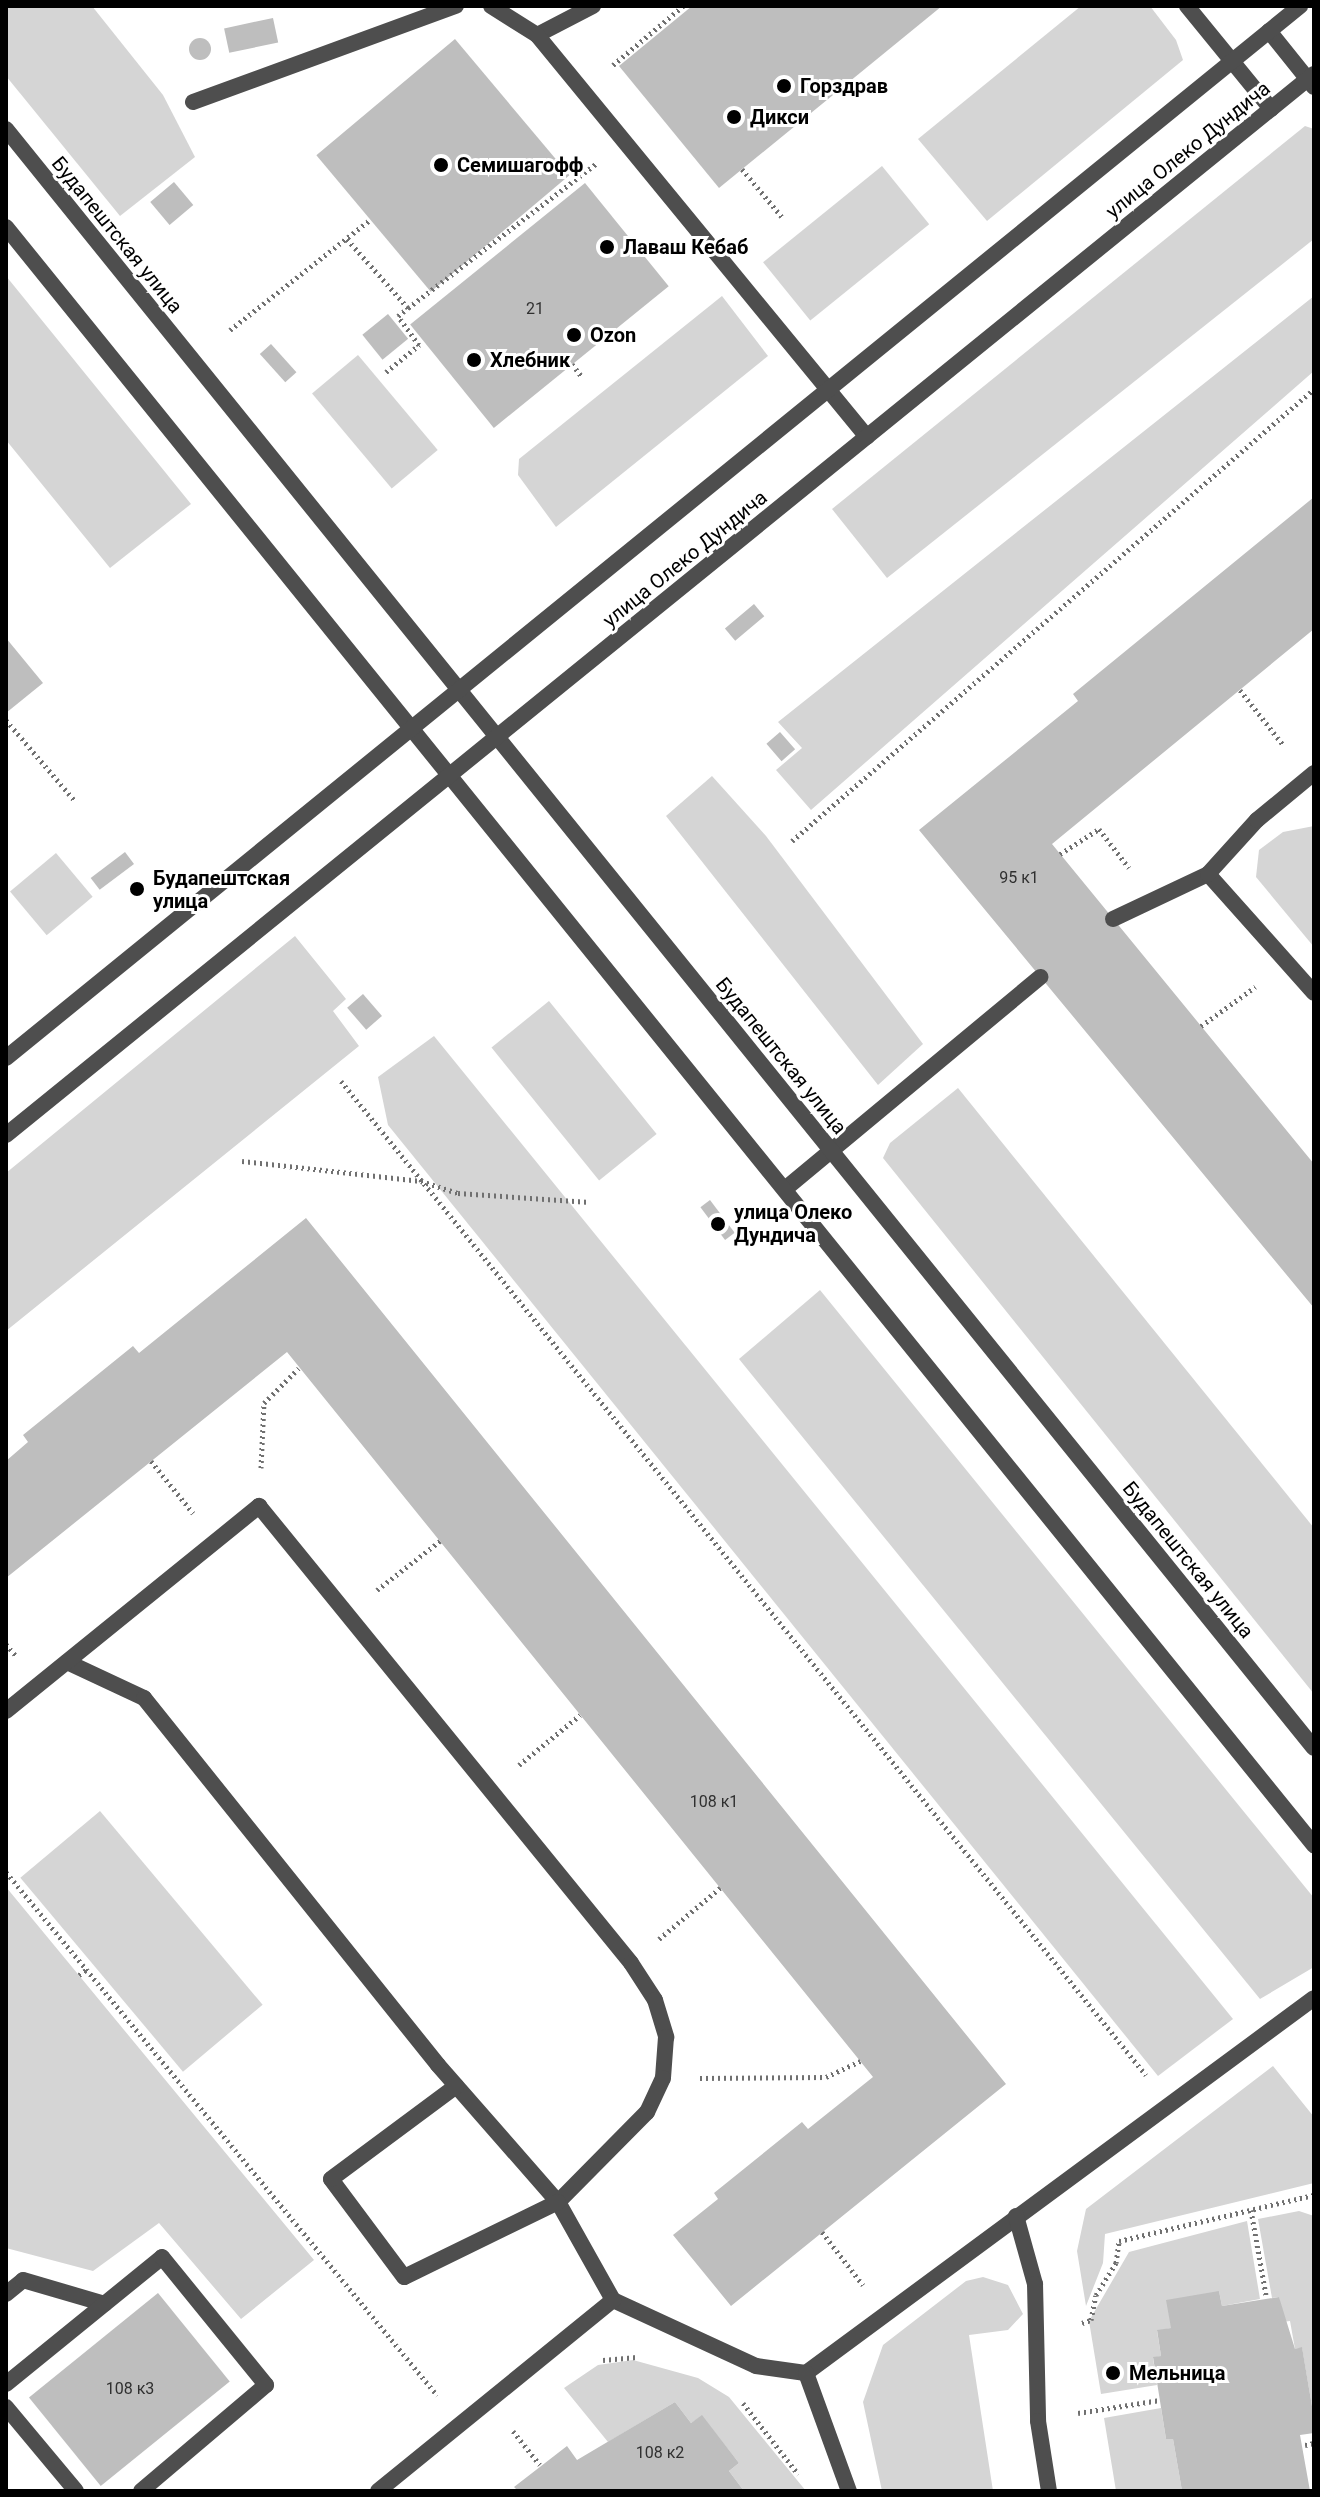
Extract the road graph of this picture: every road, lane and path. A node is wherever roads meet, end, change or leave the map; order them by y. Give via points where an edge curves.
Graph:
1 (456, 6) edge
2 (491, 6) edge
3 (593, 6) edge
4 (683, 6) edge
5 (1187, 6) edge
6 (1300, 6) edge
7 (1269, 31) junction
8 (537, 35) junction
9 (1232, 60) junction
10 (615, 71) dead end
11 (1312, 80) edge
12 (193, 102) dead end
13 (1271, 109) junction
14 (6, 129) edge
15 (625, 141) junction
16 (742, 169) dead end
17 (782, 217) dead end
18 (370, 220) dead end
19 (6, 227) edge
20 (347, 239) junction
21 (408, 308) junction
22 (230, 330) dead end
23 (572, 364) dead end
24 (386, 372) dead end
25 (582, 377) dead end
26 (1314, 389) edge
27 (828, 390) junction
28 (867, 437) junction
29 (1240, 690) dead end
30 (461, 691) junction
31 (6, 720) edge
32 (413, 729) junction
33 (497, 737) junction
34 (1311, 775) edge
35 (450, 776) junction
36 (74, 800) dead end
37 (792, 841) dead end
38 (1060, 854) dead end
39 (1208, 874) junction
40 (1154, 900) junction
41 (1113, 919) dead end
42 (1288, 963) junction
43 (1040, 977) dead end
44 (1314, 993) edge
45 (1201, 1026) dead end
46 (6, 1058) edge
47 (341, 1081) dead end
48 (6, 1135) edge
49 (832, 1151) junction
50 (242, 1161) dead end
51 (421, 1181) junction
52 (785, 1189) junction
53 (590, 1202) dead end
54 (299, 1368) dead end
55 (151, 1461) dead end
56 (259, 1506) junction
57 (216, 1541) junction
58 (440, 1541) dead end
59 (347, 1614) junction
60 (67, 1662) junction
61 (6, 1711) edge
62 (580, 1715) dead end
63 (1314, 1748) edge
64 (490, 1789) junction
65 (1314, 1845) edge
66 (6, 1872) edge
67 (720, 1888) dead end
68 (631, 1963) junction
69 (86, 1970) junction
70 (79, 1975) dead end
71 (1314, 1998) edge
72 (860, 2061) dead end
73 (663, 2078) junction
74 (456, 2086) junction
75 (1157, 2089) dead end
76 (1314, 2195) edge
77 (558, 2202) junction
78 (1251, 2210) junction
79 (1016, 2216) junction
80 (822, 2232) dead end
81 (6, 2294) edge
82 (1266, 2295) dead end
83 (613, 2300) junction
84 (105, 2304) junction
85 (886, 2314) junction
86 (1082, 2323) dead end
87 (643, 2357) dead end
88 (596, 2362) dead end
89 (806, 2373) junction
90 (6, 2384) edge
91 (732, 2392) dead end
92 (1160, 2400) dead end
93 (6, 2407) edge
94 (520, 2418) dead end
95 (1038, 2421) junction
96 (461, 2424) junction
97 (509, 2426) junction
98 (1314, 2443) edge
99 (1305, 2445) dead end
100 (540, 2465) dead end
101 (802, 2478) dead end
102 (76, 2491) edge
103 (141, 2491) edge
104 (378, 2491) edge
105 (849, 2491) edge
106 (1049, 2491) edge

1 - 12 street
2 - 8 street
3 - 8 street
4 - 10 path via 615,62
5 - 9 street
6 - 7 street, улица Олеко Дундича
7 - 9 street, улица Олеко Дундича
7 - 11 street
8 - 15 street
9 - 13 street
9 - 27 street, улица Олеко Дундича
11 - 13 street, улица Олеко Дундича
13 - 28 street, улица Олеко Дундича
14 - 30 street, Будапештская улица
15 - 21 path
15 - 27 street
16 - 17 path
18 - 20 path
19 - 32 street
20 - 21 path
20 - 22 path
21 - 24 path via 398,316 419,345
23 - 25 path
26 - 37 path
27 - 28 street
27 - 30 street, улица Олеко Дундича
28 - 33 street, улица Олеко Дундича
29 - 34 path
30 - 32 street, улица Олеко Дундича
30 - 33 street, Будапештская улица
31 - 36 path
32 - 35 street
32 - 46 street, улица Олеко Дундича
33 - 35 street, улица Олеко Дундича
33 - 49 street, Будапештская улица
34 - 39 street via 1257,820
35 - 48 street, улица Олеко Дундича
35 - 52 street
38 - 40 path via 1099,829
39 - 40 street
39 - 42 street
40 - 41 street
42 - 44 street
42 - 45 path
43 - 49 street
47 - 51 path
49 - 52 street
49 - 63 street, Будапештская улица
50 - 51 path
51 - 53 path via 458,1193
51 - 75 path
52 - 65 street
54 - 56 path via 264,1403
55 - 57 path
56 - 57 street
56 - 59 street
57 - 60 street
58 - 59 path
59 - 64 street
60 - 61 street
60 - 74 street via 144,1698
62 - 64 path
64 - 68 street
66 - 69 path
67 - 68 path
68 - 73 street via 655,2000 666,2037
69 - 70 path
69 - 96 path
71 - 79 street
72 - 73 path via 826,2077
73 - 77 street via 647,2112
74 - 77 street
74 - 77 street via 331,2179 404,2277
76 - 78 path
77 - 83 street
78 - 82 path
78 - 86 path via 1119,2241 1116,2263 1096,2295 1091,2320
79 - 85 street
79 - 95 street via 1035,2284
80 - 85 path
81 - 84 street via 23,2280
83 - 89 street via 756,2366
83 - 96 street
84 - 90 street
84 - 103 street via 162,2257 266,2385
85 - 89 street
87 - 88 path
89 - 105 street
91 - 101 path
92 - 95 path
93 - 102 street
94 - 97 path
95 - 106 street
96 - 97 path via 480,2448
96 - 104 street
97 - 100 path
98 - 99 path

